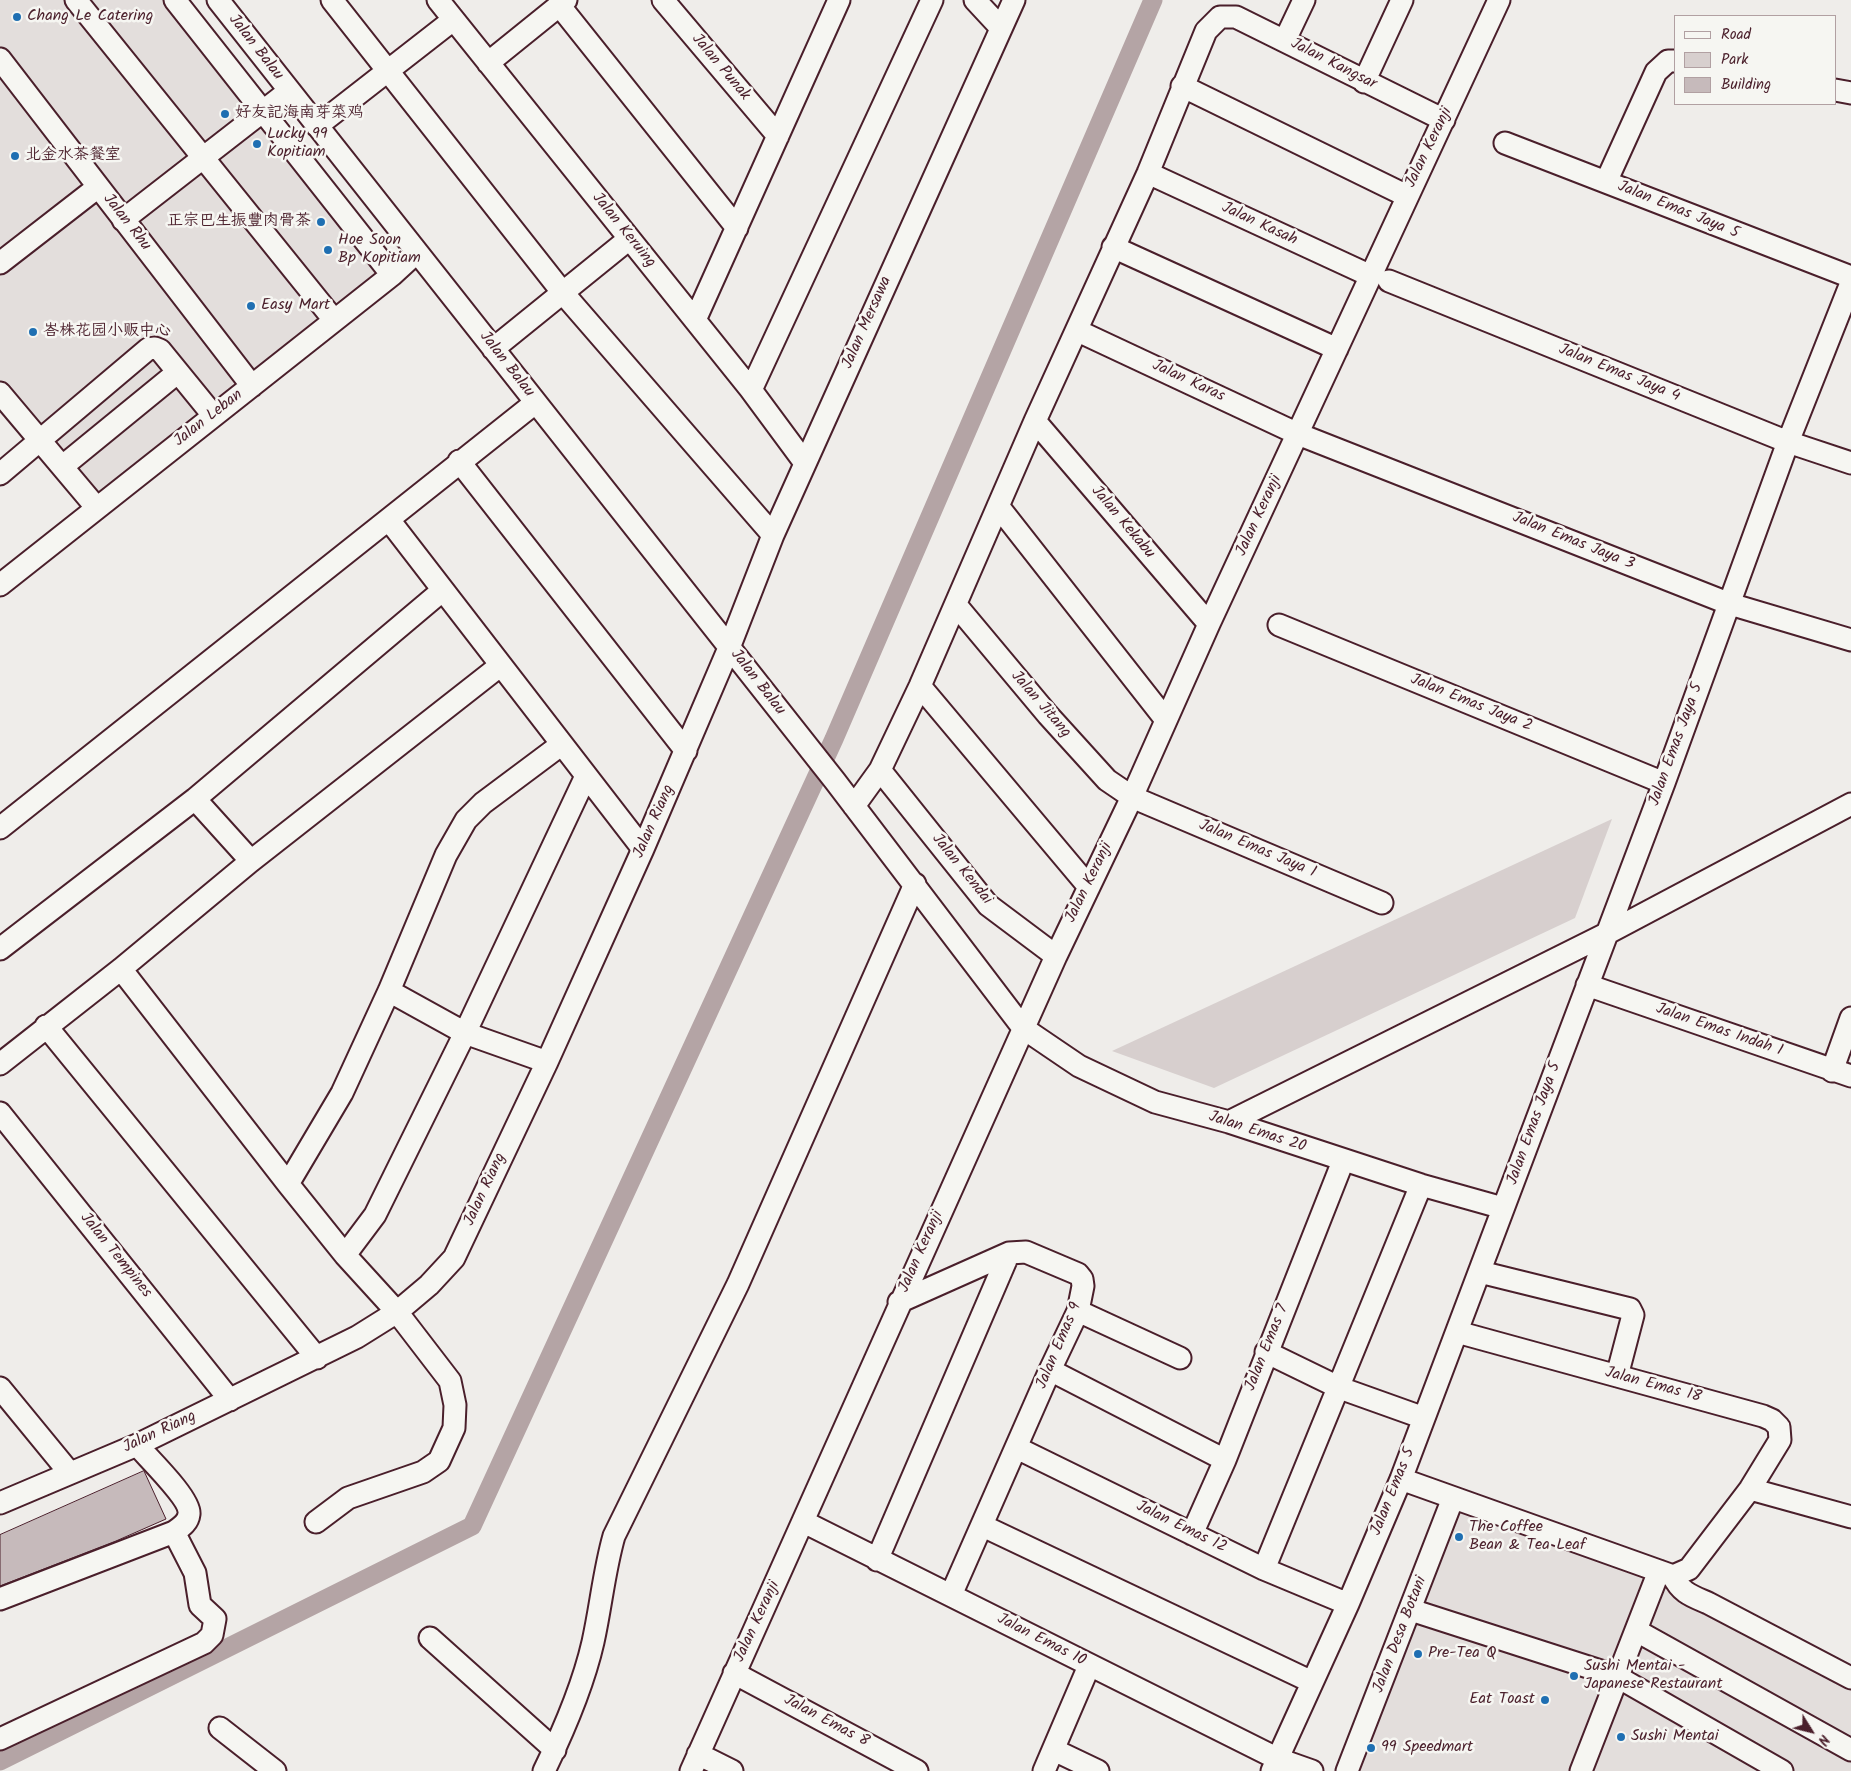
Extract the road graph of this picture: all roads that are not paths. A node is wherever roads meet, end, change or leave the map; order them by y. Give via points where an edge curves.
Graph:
1 (76, 0) edge
2 (174, 0) edge
3 (218, 0) edge
4 (332, 0) edge
5 (438, 0) edge
6 (663, 0) edge
7 (839, 0) edge
8 (932, 0) edge
9 (975, 0) edge
10 (1014, 0) edge
11 (1304, 0) edge
12 (1402, 0) edge
13 (1499, 0) edge
14 (563, 3) edge
15 (453, 20) junction
16 (1002, 28) junction
17 (1285, 40) junction
18 (0, 59) edge
19 (1674, 61) edge
20 (488, 63) junction
21 (387, 70) junction
22 (1364, 82) junction
23 (1182, 86) junction
24 (289, 90) junction
25 (1836, 90) edge
26 (1851, 93) edge
27 (263, 111) junction
28 (1444, 120) junction
29 (317, 126) junction
30 (778, 136) junction
31 (1505, 143) dead end
32 (203, 158) junction
33 (1148, 173) junction
34 (1606, 182) junction
35 (98, 187) junction
36 (1407, 196) junction
37 (123, 220) junction
38 (737, 228) junction
39 (629, 239) junction
40 (1113, 247) junction
41 (417, 252) junction
42 (0, 263) edge
43 (392, 275) junction
44 (1851, 277) edge
45 (1380, 278) junction
46 (1851, 283) edge
47 (563, 293) junction
48 (334, 320) junction
49 (695, 320) junction
50 (1078, 331) junction
51 (493, 349) junction
52 (1337, 349) junction
53 (178, 372) junction
54 (252, 386) junction
55 (751, 390) junction
56 (0, 393) edge
57 (536, 403) junction
58 (213, 415) junction
59 (1036, 421) junction
60 (1298, 434) junction
61 (1788, 442) junction
62 (40, 443) junction
63 (459, 461) junction
64 (805, 462) junction
65 (1851, 463) edge
66 (63, 466) junction
67 (0, 474) edge
68 (998, 506) junction
69 (96, 507) junction
70 (389, 520) junction
71 (773, 535) junction
72 (0, 585) edge
73 (443, 590) junction
74 (1730, 604) junction
75 (956, 605) junction
76 (1209, 624) junction
77 (1278, 625) dead end
78 (1851, 640) edge
79 (730, 648) junction
80 (501, 665) junction
81 (920, 686) junction
82 (1166, 720) junction
83 (562, 744) junction
84 (686, 751) junction
85 (880, 770) junction
86 (586, 776) junction
87 (1664, 783) junction
88 (1132, 797) junction
89 (195, 799) junction
90 (1851, 804) edge
91 (854, 806) junction
92 (0, 828) edge
93 (643, 849) junction
94 (251, 861) junction
95 (914, 884) junction
96 (1089, 887) junction
97 (1382, 902) dead end
98 (1606, 934) junction
99 (0, 949) edge
100 (1056, 956) junction
101 (120, 969) junction
102 (1587, 985) junction
103 (389, 992) junction
104 (1851, 1018) edge
105 (46, 1026) junction
106 (1023, 1028) junction
107 (465, 1033) junction
108 (547, 1062) junction
109 (0, 1064) edge
110 (1842, 1074) edge
111 (0, 1112) edge
112 (1229, 1122) junction
113 (1343, 1161) junction
114 (288, 1184) junction
115 (1420, 1185) junction
116 (1503, 1208) junction
117 (1009, 1253) junction
118 (345, 1255) junction
119 (1480, 1272) junction
120 (899, 1302) junction
121 (1078, 1311) junction
122 (397, 1312) junction
123 (1457, 1332) junction
124 (1266, 1352) junction
125 (317, 1358) junction
126 (1180, 1358) dead end
127 (1050, 1370) junction
128 (1617, 1376) junction
129 (0, 1388) edge
130 (1340, 1388) junction
131 (230, 1400) junction
132 (1424, 1418) junction
133 (137, 1445) junction
134 (1017, 1448) junction
135 (1225, 1460) junction
136 (69, 1472) junction
137 (1401, 1479) junction
138 (1750, 1489) junction
139 (1453, 1498) junction
140 (0, 1503) edge
141 (1851, 1517) edge
142 (316, 1522) dead end
143 (804, 1522) junction
144 (983, 1526) junction
145 (174, 1532) junction
146 (1192, 1534) junction
147 (877, 1560) junction
148 (1264, 1569) junction
149 (1666, 1573) junction
150 (951, 1595) junction
151 (0, 1599) edge
152 (1348, 1604) junction
153 (1411, 1610) junction
154 (1637, 1631) junction
155 (430, 1638) dead end
156 (1089, 1666) junction
157 (734, 1674) junction
158 (1616, 1676) junction
159 (1851, 1678) edge
160 (1312, 1682) junction
161 (220, 1728) dead end
162 (0, 1739) edge
163 (554, 1750) junction
164 (1054, 1750) junction
165 (1851, 1750) edge
166 (695, 1763) edge
167 (1275, 1765) edge
168 (275, 1771) edge
169 (544, 1771) edge
170 (732, 1771) edge
171 (918, 1771) edge
172 (1044, 1771) edge
173 (1098, 1771) edge
174 (1312, 1771) edge
175 (1347, 1771) edge
176 (1581, 1771) edge
177 (1782, 1771) edge

1 - 32 street
2 - 27 street
3 - 24 street, Jalan Balau
4 - 21 street
5 - 15 street, Jalan Keruing
6 - 30 street, Jalan Punak
7 - 30 street
8 - 55 street
9 - 16 street
10 - 16 street, Jalan Mersawa
11 - 17 street
12 - 22 street
13 - 28 street, Jalan Keranji
14 - 20 street
14 - 38 street
15 - 20 street, Jalan Keruing
15 - 21 street
16 - 64 street, Jalan Mersawa
17 - 22 street, Jalan Kangsar
17 - 23 street, Jalan Kangsar via 1236,17 1220,17 1206,31
18 - 35 street, Jalan Rhu
19 - 34 street via 1668,61 1656,72
20 - 39 street, Jalan Keruing
21 - 29 street
21 - 47 street
22 - 28 street, Jalan Kangsar
23 - 33 street
23 - 36 street
24 - 27 street
24 - 29 street, Jalan Balau
25 - 26 street
27 - 32 street
27 - 43 street
28 - 36 street, Jalan Keranji
29 - 41 street, Jalan Balau
30 - 38 street
31 - 34 street, Jalan Emas Jaya 5
32 - 37 street
32 - 48 street
33 - 40 street
33 - 45 street, Jalan Kasah
34 - 44 street, Jalan Emas Jaya 5
35 - 37 street, Jalan Rhu
35 - 42 street
36 - 45 street, Jalan Keranji
37 - 54 street, Jalan Rhu
38 - 49 street
39 - 47 street
39 - 49 street, Jalan Keruing
40 - 50 street
40 - 52 street
41 - 43 street, Jalan Leban
41 - 51 street, Jalan Balau
43 - 48 street, Jalan Leban
45 - 52 street, Jalan Keranji
45 - 61 street, Jalan Emas Jaya 4
46 - 61 street, Jalan Emas Jaya 5
47 - 51 street
47 - 71 street
48 - 54 street, Jalan Leban
49 - 55 street, Jalan Keruing
50 - 59 street
50 - 60 street, Jalan Karas
51 - 57 street, Jalan Balau
52 - 60 street, Jalan Keranji
53 - 58 street
53 - 62 street via 160,350 148,350
53 - 66 street
54 - 58 street, Jalan Leban
55 - 64 street, Jalan Keruing
56 - 62 street
57 - 63 street
57 - 79 street, Jalan Balau
58 - 69 street, Jalan Leban
59 - 68 street
59 - 76 street, Jalan Kekabu
60 - 74 street, Jalan Emas Jaya 3
60 - 76 street, Jalan Keranji
61 - 65 street, Jalan Emas Jaya 4
61 - 74 street, Jalan Emas Jaya 5
62 - 66 street
62 - 67 street
63 - 70 street
63 - 84 street
64 - 71 street, Jalan Mersawa
66 - 69 street
68 - 75 street
68 - 82 street
69 - 72 street, Jalan Leban
70 - 73 street
70 - 92 street
71 - 79 street, Jalan Mersawa
73 - 80 street
73 - 89 street
74 - 78 street, Jalan Emas Jaya 3
74 - 87 street, Jalan Emas Jaya 5
75 - 81 street
75 - 88 street, Jalan Jitang via 1107,780
76 - 82 street, Jalan Keranji
77 - 87 street, Jalan Emas Jaya 2
79 - 84 street, Jalan Riang
79 - 91 street, Jalan Balau
80 - 83 street
80 - 94 street
81 - 85 street
81 - 96 street
82 - 88 street, Jalan Keranji
83 - 86 street
83 - 103 street via 483,803 466,820 446,855
84 - 93 street, Jalan Riang
85 - 91 street
85 - 100 street, Jalan Kendai via 988,905
86 - 93 street
86 - 107 street
87 - 98 street, Jalan Emas Jaya 5
88 - 96 street, Jalan Keranji
88 - 97 street, Jalan Emas Jaya 1
89 - 94 street
89 - 99 street
90 - 98 street
91 - 95 street, Jalan Balau
93 - 108 street, Jalan Riang
94 - 101 street
95 - 106 street, Jalan Emas 20
95 - 163 street via 738,1284 614,1536 593,1642 579,1689
96 - 100 street, Jalan Keranji
98 - 102 street, Jalan Emas Jaya 5
98 - 112 street
100 - 106 street, Jalan Keranji
101 - 105 street
101 - 114 street
102 - 110 street, Jalan Emas Indah 1
102 - 116 street, Jalan Emas Jaya 5
103 - 107 street
103 - 114 street via 342,1093
104 - 110 street
105 - 109 street
105 - 125 street
106 - 112 street, Jalan Emas 20 via 1079,1066 1155,1102
106 - 120 street, Jalan Keranji
107 - 108 street
107 - 118 street via 375,1215
108 - 122 street, Jalan Riang via 454,1258
111 - 131 street, Jalan Tempines
112 - 113 street, Jalan Emas 20
113 - 115 street, Jalan Emas 20
113 - 124 street, Jalan Emas 7
114 - 118 street
115 - 116 street, Jalan Emas 20
115 - 130 street
116 - 119 street, Jalan Emas 5
117 - 120 street, Jalan Emas 9
117 - 121 street, Jalan Emas 9 via 1026,1252 1078,1274 1084,1286
117 - 147 street
118 - 122 street
119 - 123 street, Jalan Emas 5
119 - 128 street via 1630,1309 1633,1315
120 - 143 street, Jalan Keranji
121 - 126 street
121 - 127 street, Jalan Emas 9
122 - 125 street, Jalan Riang
122 - 142 street via 450,1381 455,1405 454,1428 438,1461 423,1472 348,1498
123 - 128 street, Jalan Emas 18
123 - 132 street, Jalan Emas 5
124 - 130 street
124 - 135 street, Jalan Emas 7
125 - 131 street, Jalan Riang
127 - 134 street, Jalan Emas 9
127 - 135 street
128 - 138 street, Jalan Emas 18 via 1772,1420 1779,1427 1780,1440
129 - 136 street
130 - 132 street
130 - 148 street
131 - 133 street, Jalan Riang
132 - 137 street, Jalan Emas 5
133 - 136 street, Jalan Riang
133 - 145 street via 183,1498 190,1512 187,1522
134 - 144 street, Jalan Emas 9
134 - 146 street, Jalan Emas 12
135 - 146 street, Jalan Emas 7
136 - 140 street, Jalan Riang
137 - 139 street
137 - 152 street, Jalan Emas 5
138 - 141 street
138 - 149 street, Jalan Emas 18 via 1689,1569
139 - 149 street
139 - 153 street, Jalan Desa Botani
143 - 147 street, Jalan Emas 10
143 - 157 street, Jalan Keranji
144 - 150 street, Jalan Emas 9
144 - 160 street
145 - 151 street
145 - 162 street via 195,1573 200,1605 215,1619 212,1635 204,1642
146 - 148 street, Jalan Emas 12
147 - 150 street, Jalan Emas 10
148 - 152 street, Jalan Emas 12
149 - 154 street
149 - 159 street via 1685,1594
150 - 156 street, Jalan Emas 10
152 - 160 street, Jalan Emas 5
153 - 158 street
153 - 175 street, Jalan Desa Botani
154 - 158 street
154 - 165 street
155 - 163 street
156 - 164 street
156 - 167 street, Jalan Emas 10
157 - 166 street, Jalan Keranji
157 - 171 street, Jalan Emas 8
158 - 176 street
158 - 177 street
160 - 167 street, Jalan Emas 5
161 - 168 street
163 - 169 street
164 - 172 street
164 - 173 street
166 - 170 street
167 - 174 street, Jalan Emas 10

